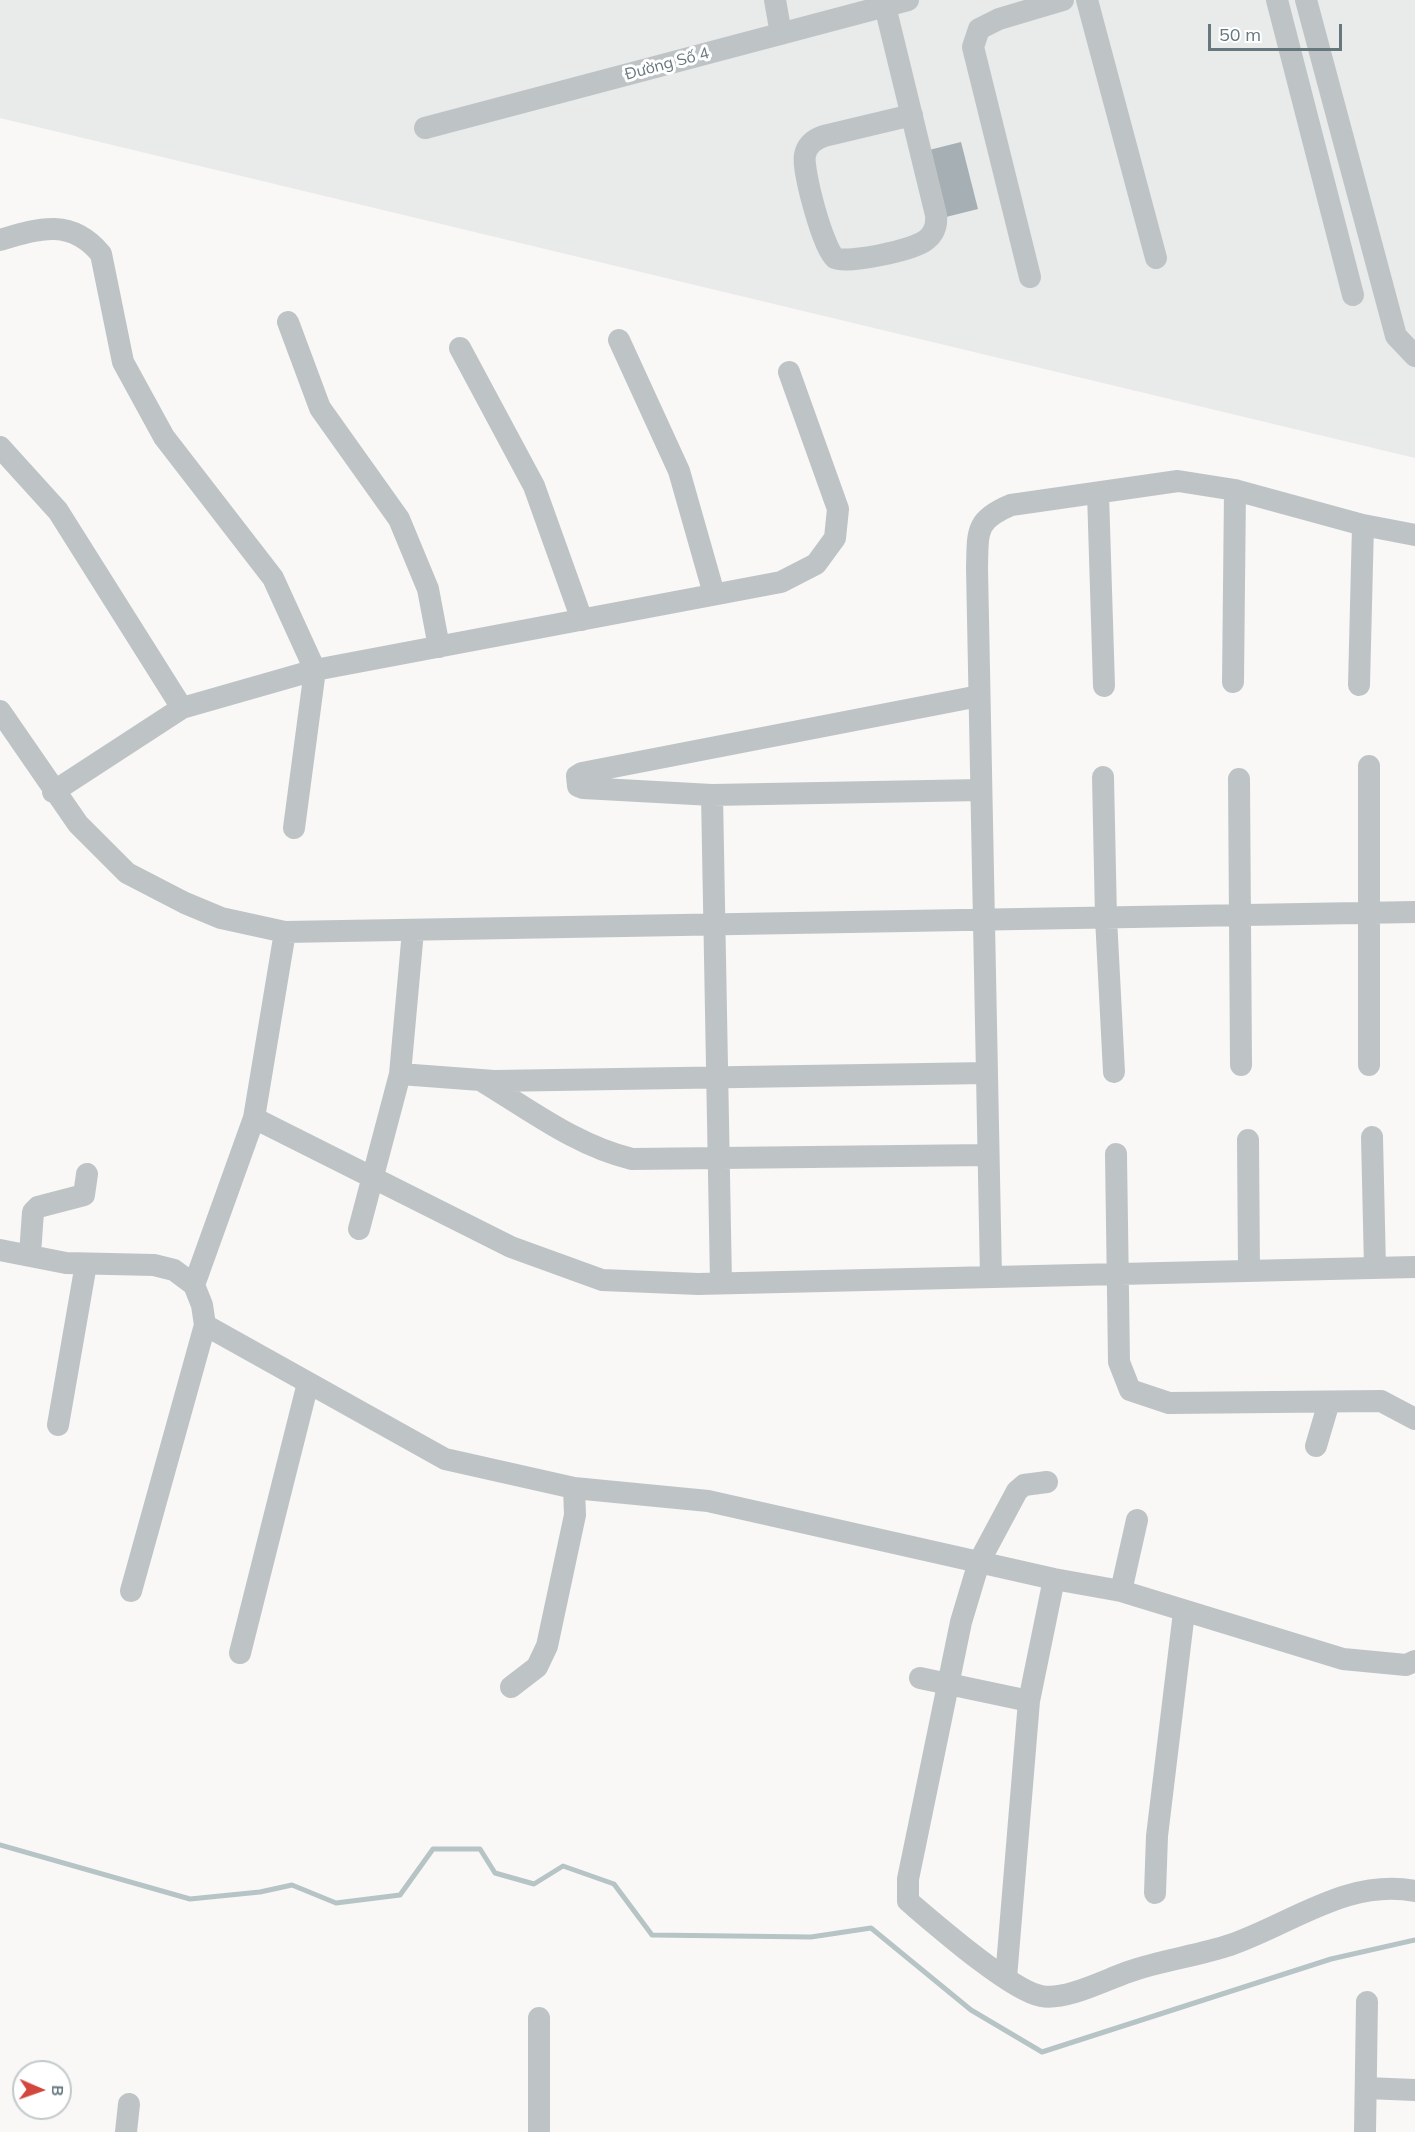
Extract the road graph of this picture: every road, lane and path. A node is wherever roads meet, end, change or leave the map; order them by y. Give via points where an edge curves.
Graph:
1 (775, 0) edge
2 (908, 0) edge
3 (1063, 0) edge
4 (1087, 0) edge
5 (1277, 0) edge
6 (1306, 0) edge
7 (885, 6) junction
8 (781, 34) junction
9 (912, 115) junction
10 (425, 128) dead end
11 (0, 240) edge
12 (1156, 258) dead end
13 (1030, 277) dead end
14 (1353, 295) dead end
15 (288, 322) dead end
16 (619, 340) dead end
17 (460, 348) dead end
18 (1415, 356) edge
19 (789, 372) dead end
20 (0, 447) edge
21 (1235, 490) junction
22 (1098, 493) junction
23 (1363, 525) junction
24 (1415, 535) edge
25 (714, 594) junction
26 (582, 620) junction
27 (439, 647) junction
28 (315, 670) junction
29 (1233, 682) dead end
30 (1359, 685) dead end
31 (1104, 686) dead end
32 (979, 696) junction
33 (182, 708) junction
34 (0, 711) edge
35 (1369, 766) dead end
36 (1103, 777) dead end
37 (1239, 779) dead end
38 (981, 790) junction
39 (53, 792) junction
40 (712, 795) junction
41 (294, 828) dead end
42 (1415, 912) edge
43 (1367, 913) junction
44 (1241, 915) junction
45 (1106, 918) junction
46 (984, 920) junction
47 (714, 926) junction
48 (413, 931) junction
49 (285, 932) junction
50 (1241, 1065) dead end
51 (1369, 1065) dead end
52 (1114, 1072) dead end
53 (987, 1073) junction
54 (400, 1074) junction
55 (717, 1077) junction
56 (480, 1080) junction
57 (254, 1118) junction
58 (1372, 1137) dead end
59 (1248, 1140) dead end
60 (1116, 1154) dead end
61 (988, 1155) junction
62 (718, 1158) junction
63 (87, 1174) dead end
64 (372, 1177) junction
65 (359, 1229) dead end
66 (0, 1250) edge
67 (30, 1254) junction
68 (86, 1264) junction
69 (1415, 1267) edge
70 (1375, 1268) junction
71 (1249, 1271) junction
72 (1118, 1274) junction
73 (991, 1277) junction
74 (721, 1283) junction
75 (194, 1286) junction
76 (205, 1325) junction
77 (308, 1383) junction
78 (1329, 1402) junction
79 (1415, 1419) edge
80 (58, 1425) dead end
81 (1316, 1446) dead end
82 (1047, 1482) dead end
83 (574, 1488) junction
84 (1137, 1520) dead end
85 (979, 1562) junction
86 (1054, 1579) junction
87 (131, 1591) dead end
88 (1121, 1591) junction
89 (1184, 1612) junction
90 (240, 1653) dead end
91 (1415, 1661) edge
92 (920, 1678) dead end
93 (950, 1684) junction
94 (511, 1688) dead end
95 (1029, 1701) junction
96 (1415, 1891) edge
97 (1155, 1893) dead end
98 (1006, 1978) junction
99 (1367, 2002) dead end
100 (539, 2018) dead end
101 (1366, 2088) junction
102 (1415, 2090) edge
103 (129, 2104) dead end
104 (126, 2132) edge
105 (539, 2132) edge
106 (1365, 2132) edge

1 - 8 street
2 - 7 street, Đường Số 4
3 - 13 street via 999,19 980,29 973,46
4 - 12 street
5 - 14 street
6 - 18 street via 1396,336
7 - 8 street, Đường Số 4
7 - 9 street
8 - 10 street, Đường Số 4
9 - 9 street via 936,215 932,234 922,243 905,248 850,261 835,258 825,243 806,171 807,149 824,136
11 - 28 street via 33,230 75,230 101,254 123,362 164,437 273,578
15 - 27 street via 320,408 399,519 428,589
16 - 25 street via 679,471
17 - 26 street via 534,486
19 - 25 street via 838,509 835,538 816,564 781,582
20 - 33 street via 58,511
21 - 22 street via 1178,481
21 - 23 street
21 - 29 street
22 - 31 street
22 - 32 street via 1011,505 989,515 978,535
23 - 24 street
23 - 30 street
25 - 26 street
26 - 27 street
27 - 28 street
28 - 33 street
28 - 41 street
32 - 38 street
32 - 40 street via 582,773 576,781 583,788
33 - 39 street
34 - 39 street
35 - 43 street
36 - 45 street
37 - 44 street
38 - 40 street
38 - 46 street
39 - 49 street via 78,824 127,873 221,918
40 - 47 street
42 - 43 street
43 - 44 street
43 - 51 street
44 - 45 street
44 - 50 street
45 - 46 street
45 - 52 street
46 - 47 street
46 - 53 street
47 - 48 street
47 - 55 street
48 - 49 street
48 - 54 street
49 - 57 street
53 - 55 street
53 - 61 street
54 - 56 street
54 - 64 street
55 - 56 street
55 - 62 street
56 - 62 street via 608,1153 632,1159
57 - 64 street
57 - 75 street
58 - 70 street
59 - 71 street
60 - 72 street
61 - 62 street
61 - 73 street
62 - 74 street
63 - 67 street via 84,1195 38,1207 33,1212
64 - 65 street
64 - 74 street via 511,1247 602,1280
66 - 67 street
67 - 68 street
68 - 75 street via 154,1264 174,1270
68 - 80 street
69 - 70 street
70 - 71 street
71 - 72 street
72 - 73 street
72 - 78 street via 1119,1362 1130,1390 1169,1403
73 - 74 street
75 - 76 street
76 - 77 street
76 - 87 street
77 - 83 street via 445,1459
77 - 90 street
78 - 79 street via 1381,1401
78 - 81 street
82 - 85 street via 1024,1485 1017,1491
83 - 85 street via 708,1501
83 - 94 street via 575,1515 547,1647 537,1667
84 - 88 street
85 - 86 street
85 - 93 street via 961,1622
86 - 88 street
86 - 95 street
88 - 89 street
89 - 91 street via 1343,1659 1406,1665
89 - 97 street via 1156,1836
92 - 93 street
93 - 95 street
93 - 98 street via 912,1860 908,1901
95 - 98 street
96 - 98 street via 1371,1889 1328,1902 1230,1945 1135,1970 1059,1996 1027,1991
99 - 101 street
100 - 105 street
101 - 102 street
101 - 106 street
103 - 104 street

